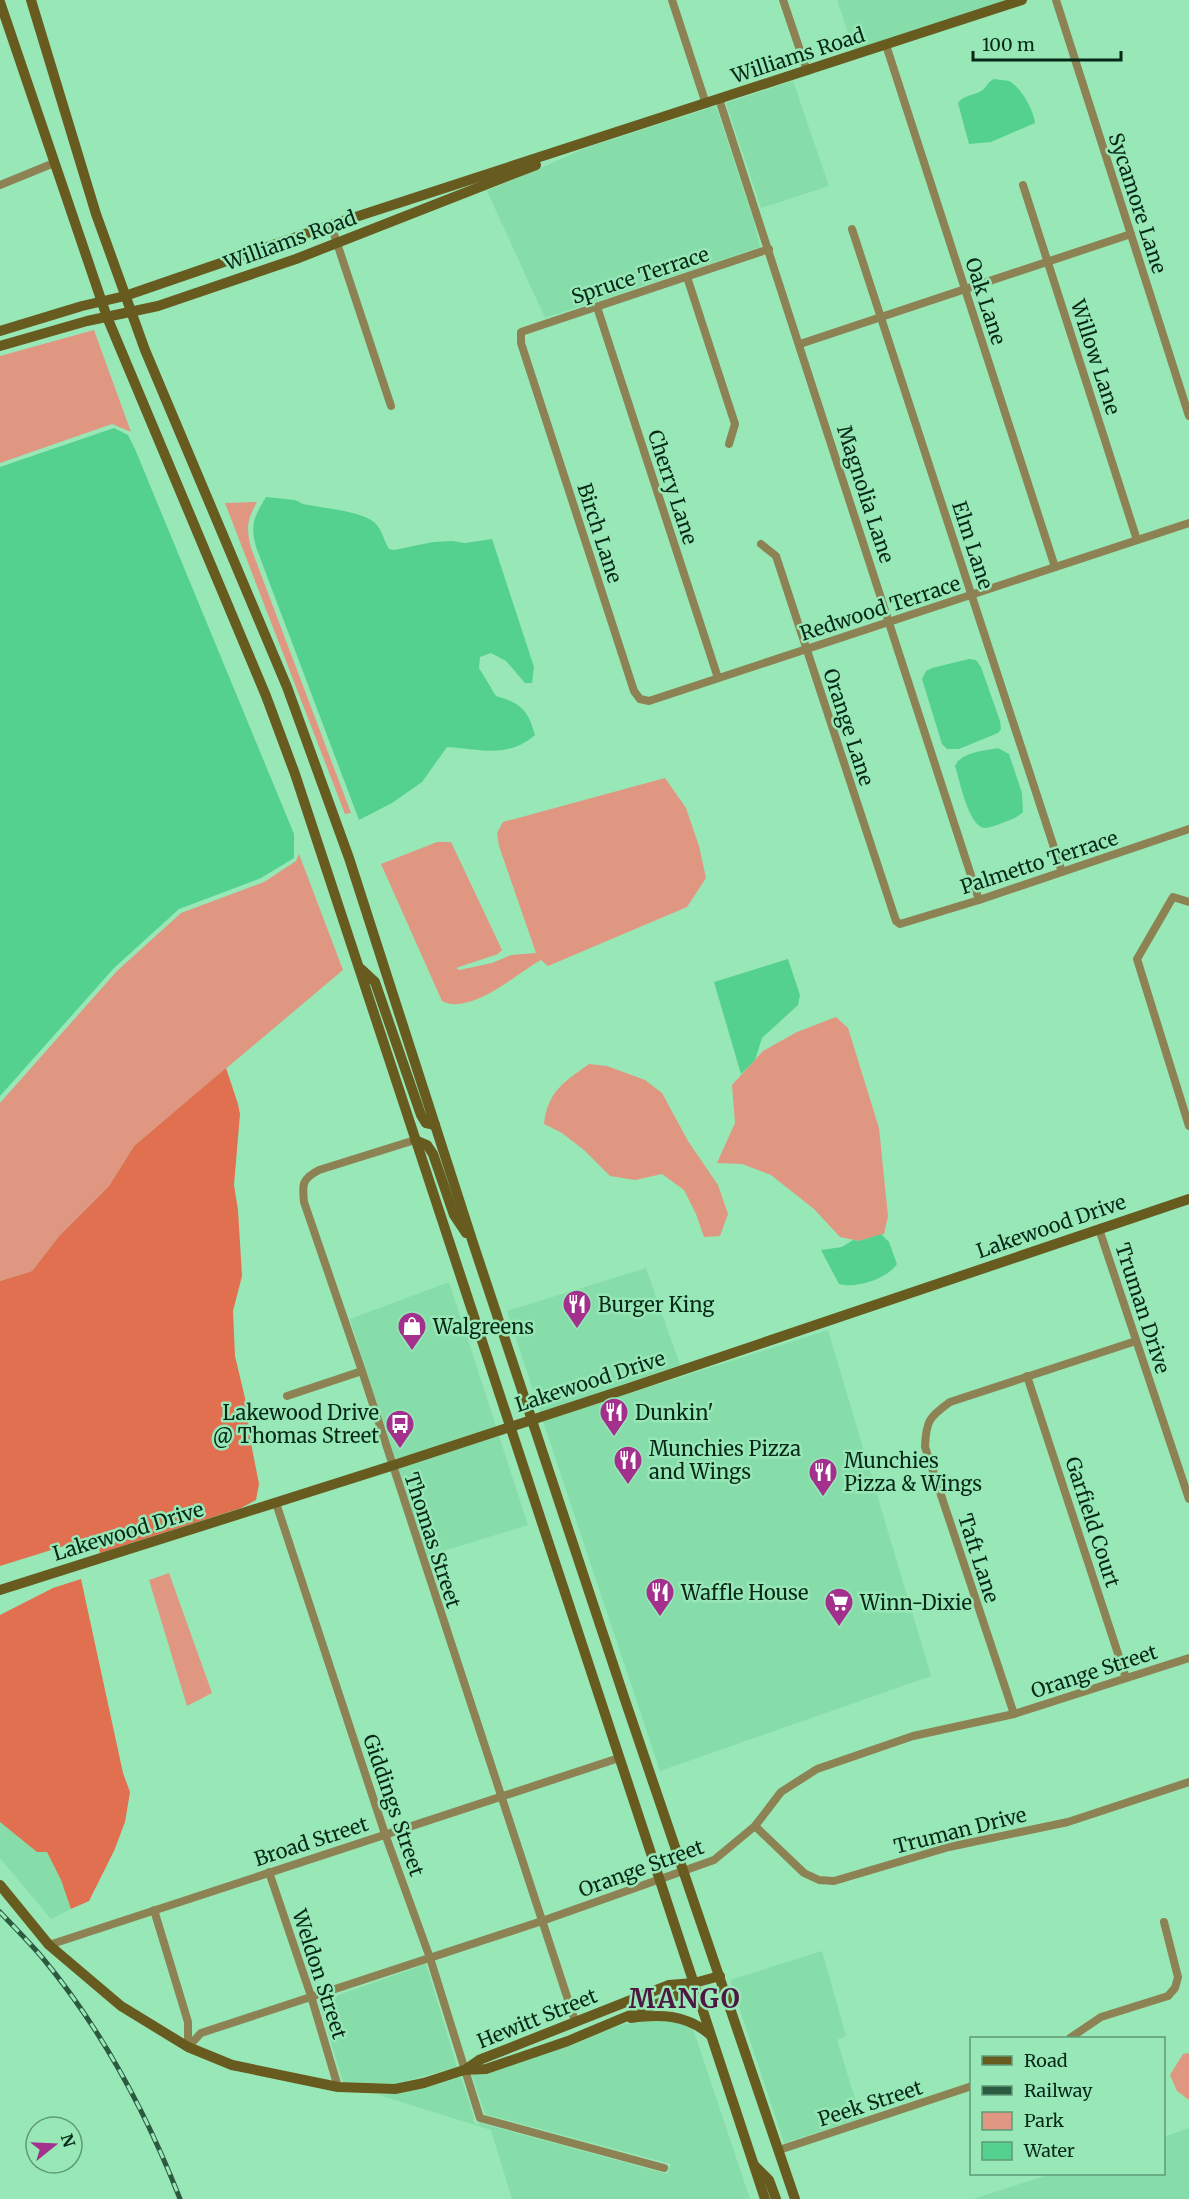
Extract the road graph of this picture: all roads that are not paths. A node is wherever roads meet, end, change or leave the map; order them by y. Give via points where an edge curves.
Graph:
1 (31, 0) edge
2 (672, 0) edge
3 (783, 0) edge
4 (1022, 0) edge
5 (1056, 0) edge
6 (0, 2) edge
7 (886, 45) junction
8 (807, 71) junction
9 (719, 99) junction
10 (706, 104) junction
11 (584, 144) junction
12 (54, 163) junction
13 (0, 185) edge
14 (1023, 185) dead end
15 (331, 225) junction
16 (852, 229) dead end
17 (1131, 234) junction
18 (337, 243) junction
19 (769, 249) junction
20 (1047, 262) junction
21 (687, 277) junction
22 (965, 290) junction
23 (125, 296) junction
24 (101, 301) junction
25 (597, 307) junction
26 (132, 313) junction
27 (107, 317) junction
28 (880, 318) junction
29 (0, 331) edge
30 (521, 332) joint
31 (800, 344) junction
32 (0, 346) edge
33 (391, 406) dead end
34 (1189, 416) edge
35 (729, 444) dead end
36 (1189, 522) edge
37 (1137, 540) junction
38 (761, 544) dead end
39 (1055, 567) junction
40 (972, 595) junction
41 (890, 622) junction
42 (806, 650) junction
43 (718, 678) junction
44 (684, 690) joint
45 (1189, 829) edge
46 (1062, 872) junction
47 (979, 900) junction
48 (1189, 902) edge
49 (900, 924) joint
50 (358, 967) junction
51 (435, 1125) junction
52 (1189, 1126) edge
53 (415, 1140) junction
54 (1189, 1199) edge
55 (1100, 1229) junction
56 (474, 1246) junction
57 (1136, 1341) junction
58 (362, 1371) junction
59 (1027, 1377) junction
60 (287, 1396) dead end
61 (532, 1419) junction
62 (508, 1427) junction
63 (391, 1466) junction
64 (1189, 1499) edge
65 (276, 1503) junction
66 (0, 1590) edge
67 (1189, 1658) edge
68 (1126, 1678) junction
69 (1014, 1714) junction
70 (619, 1758) junction
71 (1189, 1782) edge
72 (500, 1796) junction
73 (755, 1826) junction
74 (385, 1834) junction
75 (684, 1871) junction
76 (269, 1872) junction
77 (659, 1881) junction
78 (0, 1885) edge
79 (154, 1910) junction
80 (542, 1921) junction
81 (1164, 1922) dead end
82 (49, 1945) junction
83 (430, 1958) junction
84 (720, 1976) junction
85 (694, 1983) junction
86 (311, 1996) junction
87 (618, 2020) junction
88 (575, 2022) junction
89 (710, 2035) junction
90 (1071, 2037) edge
91 (188, 2047) junction
92 (464, 2070) junction
93 (338, 2087) junction
94 (970, 2087) edge
95 (779, 2150) junction
96 (753, 2164) junction
97 (664, 2168) dead end
98 (765, 2199) edge
99 (776, 2199) edge
100 (795, 2199) edge

1 - 23 main road
2 - 10 street
3 - 8 street
4 - 7 main road, Williams Road
5 - 17 street, Sycamore Lane
6 - 12 main road
7 - 8 main road, Williams Road
7 - 22 street, Oak Lane
8 - 9 main road, Williams Road
9 - 10 main road, Williams Road
9 - 19 street, Magnolia Lane
10 - 11 main road, Williams Road
11 - 15 main road, Williams Road
11 - 18 main road, Williams Road
12 - 13 street
12 - 24 main road
14 - 20 street, Willow Lane
15 - 18 street
15 - 23 main road, Williams Road
16 - 28 street, Elm Lane
17 - 20 street
17 - 34 street, Sycamore Lane
18 - 26 main road, Williams Road
18 - 33 street
19 - 21 street, Spruce Terrace
19 - 31 street, Magnolia Lane
20 - 22 street
20 - 37 street, Willow Lane
21 - 25 street, Spruce Terrace
21 - 35 street via 735,424
22 - 28 street
22 - 39 street, Oak Lane
23 - 24 main road, Williams Road
23 - 26 main road
24 - 27 main road
24 - 29 main road, Williams Road
25 - 30 street, Spruce Terrace
25 - 43 street, Cherry Lane
26 - 27 main road, Williams Road
26 - 51 main road via 287,687 349,858
27 - 32 main road, Williams Road
27 - 50 main road via 266,696
28 - 31 street
28 - 40 street, Elm Lane
30 - 44 street, Birch Lane via 521,343 634,691 640,699 649,701
31 - 41 street, Magnolia Lane
36 - 37 street, Redwood Terrace
37 - 39 street, Redwood Terrace
38 - 42 street, Orange Lane via 776,556
39 - 40 street, Redwood Terrace
40 - 41 street, Redwood Terrace
40 - 46 street, Elm Lane
41 - 42 street, Redwood Terrace
41 - 47 street, Magnolia Lane
42 - 43 street, Redwood Terrace
42 - 49 street, Orange Lane
43 - 44 street, Redwood Terrace
45 - 46 street, Palmetto Terrace
46 - 47 street, Palmetto Terrace
47 - 49 street, Palmetto Terrace
48 - 52 street via 1173,897 1137,959
50 - 51 main road via 375,982 421,1115 426,1123
50 - 53 main road
51 - 56 main road
53 - 56 main road via 427,1145 433,1154 454,1215
53 - 58 street, Thomas Street via 318,1170 303,1182 304,1202
53 - 62 main road
54 - 55 main road, Lakewood Drive
55 - 57 street, Truman Drive
55 - 61 main road, Lakewood Drive
56 - 61 main road
57 - 59 street, Taft Lane
57 - 64 street, Truman Drive
58 - 60 street
58 - 63 street, Thomas Street
59 - 68 street, Garfield Court
59 - 69 street, Taft Lane via 950,1402 926,1425 925,1447
61 - 62 main road, Lakewood Drive
61 - 75 main road
62 - 63 main road, Lakewood Drive
62 - 70 main road
63 - 65 main road, Lakewood Drive
63 - 72 street, Thomas Street
65 - 66 main road, Lakewood Drive
65 - 74 street, Giddings Street
67 - 68 street, Orange Street
68 - 69 street, Orange Street
69 - 73 street, Orange Street via 913,1736 817,1769 781,1792
70 - 72 street, Broad Street
70 - 77 main road
71 - 73 street, Truman Drive via 1068,1822 949,1847 834,1881 804,1873
72 - 74 street, Broad Street
72 - 80 street, Thomas Street
73 - 75 street, Orange Street via 714,1860
74 - 76 street, Broad Street
74 - 83 street, Giddings Street
75 - 77 street, Orange Street
75 - 84 main road
76 - 79 street, Broad Street
76 - 86 street, Weldon Street
77 - 80 street, Orange Street
77 - 85 main road
78 - 82 main road, Hewitt Street
79 - 82 street, Broad Street
79 - 91 street via 188,2022
80 - 83 street, Orange Street
80 - 88 street, Thomas Street
81 - 90 street via 1178,1977 1176,1988 1168,1995 1101,2017
82 - 91 main road, Hewitt Street via 121,2006
83 - 86 street, Orange Street
83 - 92 street, Giddings Street
84 - 85 main road, Hewitt Street
84 - 95 main road
85 - 87 main road, Hewitt Street via 676,1996
85 - 88 main road, Hewitt Street via 669,1985
85 - 89 main road
86 - 91 street, Orange Street via 201,2033
86 - 93 street, Weldon Street
87 - 89 main road via 657,2014 680,2018
87 - 92 main road, Hewitt Street via 486,2069
88 - 92 main road, Hewitt Street via 479,2060
89 - 96 main road
91 - 93 main road, Hewitt Street via 232,2065
92 - 93 main road, Hewitt Street via 395,2089
92 - 97 street, Giddings Street via 480,2118
94 - 95 street, Peek Street
95 - 100 main road
96 - 98 main road
96 - 99 main road via 769,2180

